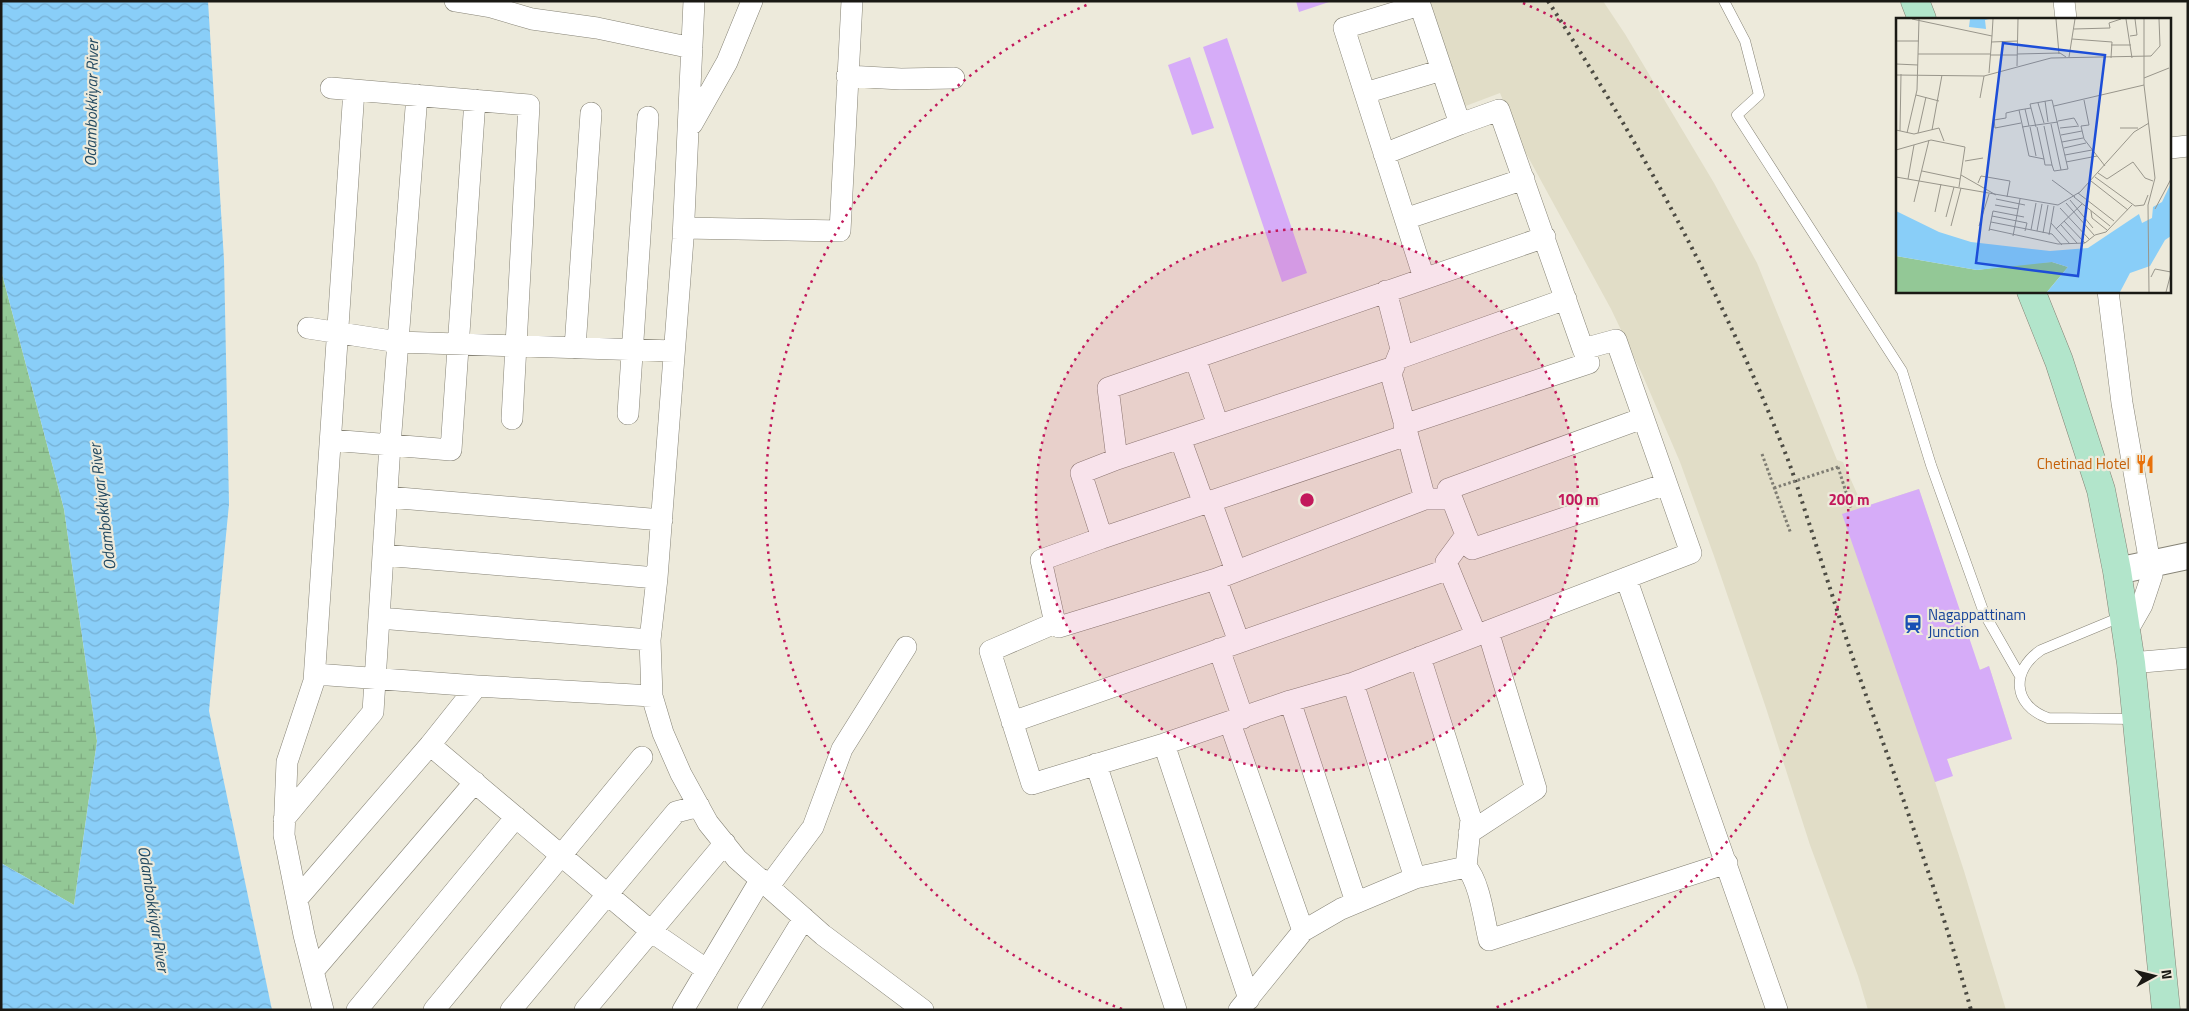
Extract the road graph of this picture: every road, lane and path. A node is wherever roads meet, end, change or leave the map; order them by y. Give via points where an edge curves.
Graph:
1 (455, 1) edge
2 (694, 1) edge
3 (752, 1) edge
4 (852, 1) edge
5 (1724, 1) edge
6 (1915, 1) edge
7 (2064, 1) edge
8 (1922, 18) edge
9 (2066, 18) edge
10 (692, 48) junction
11 (1442, 70) junction
12 (847, 76) junction
13 (954, 78) dead end
14 (331, 88) dead end
15 (354, 90) junction
16 (1365, 93) junction
17 (417, 96) junction
18 (476, 100) junction
19 (590, 113) dead end
20 (648, 117) dead end
21 (1460, 124) junction
22 (689, 130) junction
23 (2188, 146) edge
24 (2172, 148) edge
25 (1384, 154) junction
26 (1524, 179) junction
27 (1405, 219) junction
28 (684, 228) junction
29 (1545, 238) junction
30 (1424, 278) junction
31 (1386, 291) junction
32 (2031, 292) edge
33 (2108, 292) edge
34 (1566, 299) junction
35 (308, 328) dead end
36 (338, 332) junction
37 (398, 342) junction
38 (459, 344) junction
39 (515, 346) junction
40 (575, 348) junction
41 (1583, 349) junction
42 (632, 350) junction
43 (674, 351) junction
44 (1195, 358) junction
45 (1395, 363) junction
46 (628, 414) dead end
47 (1643, 418) junction
48 (512, 419) dead end
49 (1218, 425) junction
50 (1406, 430) junction
51 (1180, 438) junction
52 (330, 440) junction
53 (390, 445) junction
54 (1762, 454) dead end
55 (1117, 459) junction
56 (1666, 484) junction
57 (1774, 488) junction
58 (387, 497) junction
59 (1452, 498) junction
60 (1424, 499) junction
61 (1207, 503) junction
62 (1851, 508) dead end
63 (662, 520) junction
64 (1791, 534) dead end
65 (1466, 535) junction
66 (1102, 538) junction
67 (383, 555) junction
68 (2188, 556) edge
69 (2150, 564) junction
70 (1449, 568) junction
71 (1236, 571) junction
72 (2118, 571) junction
73 (657, 578) junction
74 (1626, 578) junction
75 (1216, 579) junction
76 (379, 618) junction
77 (1055, 623) junction
78 (2125, 624) junction
79 (1482, 633) junction
80 (650, 640) junction
81 (1239, 642) junction
82 (906, 647) dead end
83 (1219, 649) junction
84 (1420, 657) junction
85 (2188, 658) edge
86 (2130, 662) junction
87 (315, 674) junction
88 (2020, 676) junction
89 (375, 679) junction
90 (1353, 683) junction
91 (477, 686) junction
92 (652, 696) junction
93 (1290, 701) junction
94 (1236, 720) junction
95 (2136, 720) junction
96 (1012, 722) junction
97 (1164, 744) junction
98 (430, 745) junction
99 (642, 757) dead end
100 (1096, 764) junction
101 (475, 782) junction
102 (699, 806) junction
103 (516, 817) junction
104 (284, 819) junction
105 (1470, 833) junction
106 (725, 843) junction
107 (561, 855) junction
108 (1726, 863) junction
109 (1466, 867) junction
110 (1414, 878) junction
111 (765, 883) junction
112 (607, 894) junction
113 (297, 899) junction
114 (1356, 902) junction
115 (804, 918) junction
116 (1303, 931) junction
117 (652, 932) junction
118 (314, 970) junction
119 (707, 970) junction
120 (1244, 1004) edge
121 (323, 1010) edge
122 (357, 1010) edge
123 (434, 1010) edge
124 (511, 1010) edge
125 (585, 1010) edge
126 (683, 1010) edge
127 (748, 1010) edge
128 (923, 1010) edge
129 (1176, 1010) edge
130 (1777, 1010) edge
131 (2166, 1010) edge

1 - 10 street via 532,19 597,28
2 - 10 street
3 - 22 street via 726,62
4 - 12 street
5 - 88 lane via 1745,42 1759,95 1737,115 1902,371 1931,465 1984,613
6 - 8 main road
7 - 9 street
10 - 22 street
11 - 16 street
11 - 16 street via 1420,5 1344,28
11 - 21 street
12 - 13 street
12 - 28 street via 840,231
14 - 15 street
15 - 17 street
15 - 36 street
16 - 25 street
17 - 18 street
17 - 37 street
18 - 38 street
18 - 39 street via 530,105
19 - 40 street
20 - 42 street
21 - 25 street
21 - 26 street via 1499,110
22 - 28 street
23 - 24 street
25 - 27 street
26 - 27 street
26 - 29 street
27 - 30 street
28 - 43 street
29 - 30 street
29 - 34 street
30 - 31 street
31 - 44 street
31 - 45 street via 1401,349
32 - 72 main road via 2059,361 2101,490
33 - 69 street via 2122,402
34 - 41 street
34 - 45 street
35 - 36 street
36 - 37 street
36 - 52 street
37 - 38 street
37 - 53 street
38 - 39 street
38 - 53 street via 451,450
39 - 40 street
39 - 48 street
40 - 42 street
41 - 47 street via 1616,340
41 - 50 street via 1589,363
42 - 43 street
42 - 46 street
43 - 63 street
44 - 49 street
44 - 55 street via 1108,388
45 - 49 street
45 - 50 street via 1391,374
47 - 56 street
47 - 59 street via 1448,489
49 - 51 street
50 - 60 street
50 - 61 street
51 - 55 street
51 - 61 street
52 - 53 street
52 - 87 street
53 - 58 street
54 - 57 path
55 - 66 street via 1081,473
56 - 65 street via 1472,549
56 - 74 street via 1691,554
57 - 62 path, bridge via 1838,467
57 - 64 path
58 - 63 street
58 - 67 street
59 - 60 street
59 - 65 street
60 - 71 street
61 - 66 street
61 - 71 street
63 - 73 street
65 - 70 street via 1446,562
66 - 77 street via 1041,560
67 - 73 street
67 - 76 street
68 - 69 street
69 - 72 street
69 - 78 street via 2152,575 2142,605
70 - 79 street
70 - 81 street
71 - 75 street
72 - 78 main road
73 - 80 street
74 - 79 street
74 - 108 street
75 - 77 street via 1059,627
75 - 81 street
76 - 80 street
76 - 89 street
77 - 96 street via 990,652
78 - 86 main road
78 - 88 lane via 2041,650 2030,658
79 - 84 street
79 - 105 street via 1536,789
80 - 92 street
81 - 83 street
82 - 111 street via 842,749 813,827
83 - 94 street
83 - 96 street
84 - 90 street
84 - 105 street via 1471,819
85 - 86 street
86 - 95 main road
87 - 89 street
87 - 104 street via 287,762
88 - 95 lane via 2021,696 2036,714 2048,718
89 - 91 street
89 - 104 street via 373,712
90 - 93 street
90 - 110 street
91 - 92 street
91 - 98 street
92 - 102 street via 663,733
93 - 94 street
93 - 114 street
94 - 97 street
94 - 116 street
95 - 131 main road
96 - 100 street via 1032,784
97 - 100 street
97 - 120 street
98 - 101 street
98 - 113 street
99 - 107 street
100 - 129 street
101 - 103 street
101 - 118 street
102 - 106 street
102 - 112 street via 676,812
103 - 107 street
103 - 122 street
104 - 113 street via 284,836
105 - 109 street
106 - 111 street via 737,859
106 - 117 street
107 - 112 street
107 - 123 street
108 - 109 street via 1489,940 1478,892
108 - 130 street
109 - 110 street
110 - 114 street
111 - 115 street
111 - 119 street
112 - 117 street
112 - 124 street
113 - 118 street
114 - 116 street
115 - 127 street
115 - 128 street
116 - 120 street
117 - 119 street
117 - 125 street
118 - 121 street
119 - 126 street

